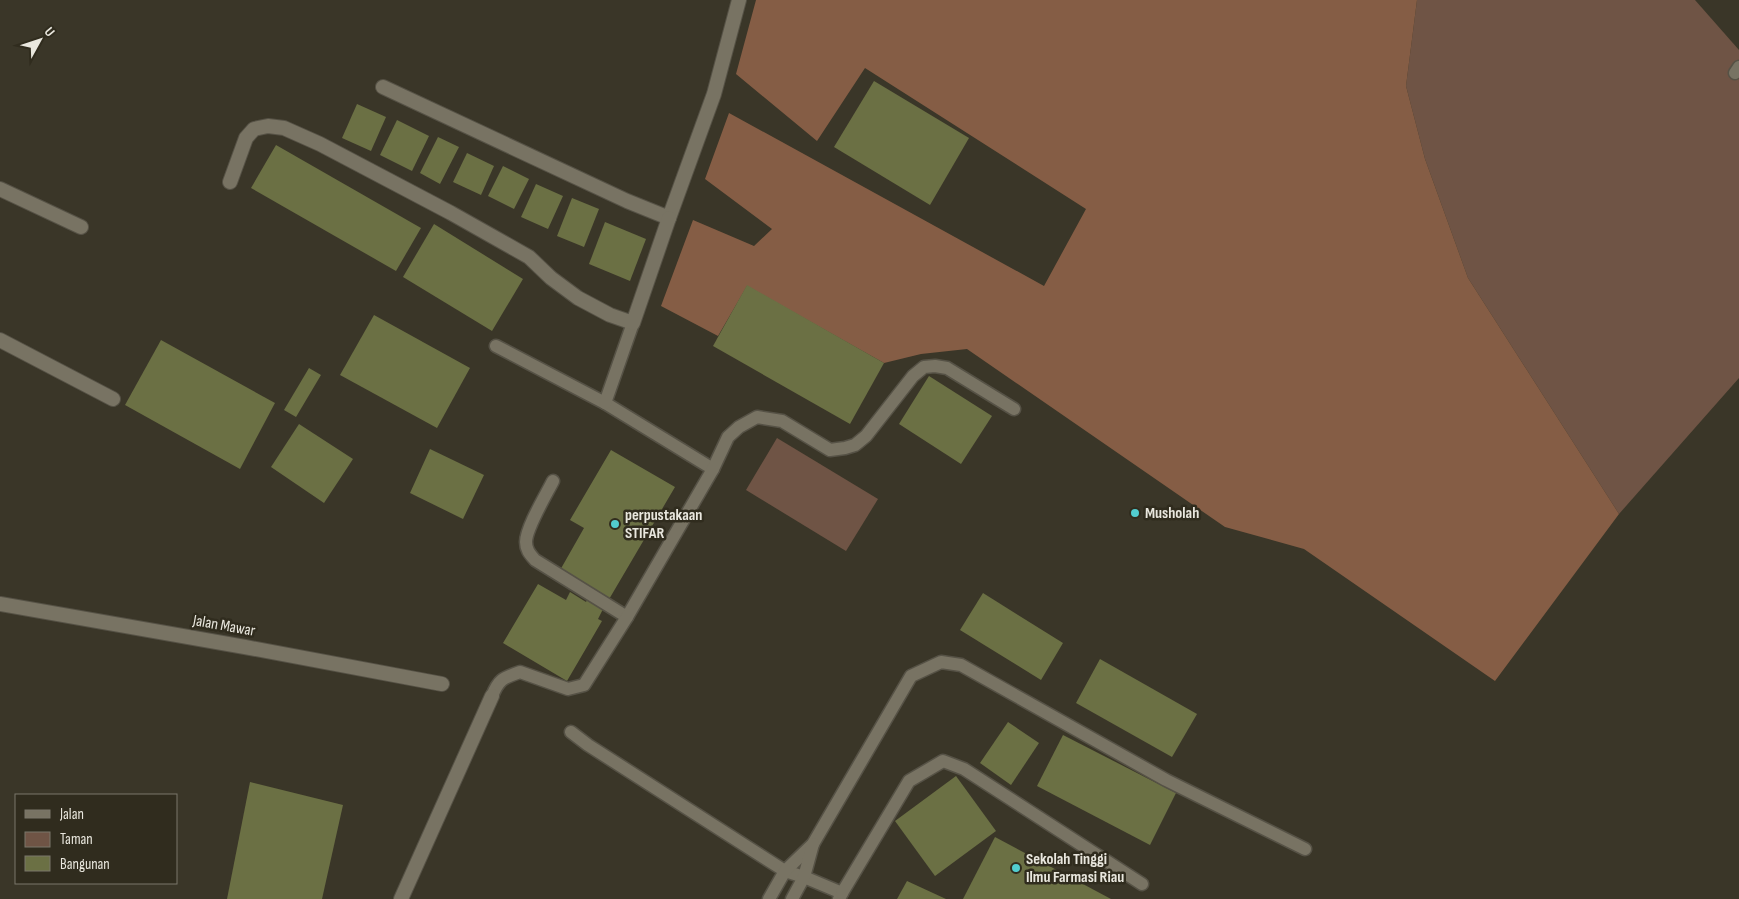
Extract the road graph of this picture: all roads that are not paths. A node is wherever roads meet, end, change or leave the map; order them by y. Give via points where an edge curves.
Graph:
1 (739, 0) edge
2 (383, 87) dead end
3 (230, 182) dead end
4 (0, 189) edge
5 (669, 218) junction
6 (81, 227) dead end
7 (633, 323) junction
8 (0, 340) edge
9 (496, 346) dead end
10 (113, 399) dead end
11 (605, 403) junction
12 (1014, 409) dead end
13 (714, 469) junction
14 (553, 481) dead end
15 (0, 604) edge
16 (627, 617) junction
17 (442, 684) dead end
18 (492, 696) joint
19 (571, 732) dead end
20 (813, 844) junction
21 (1305, 849) dead end
22 (785, 871) junction
23 (804, 877) junction
24 (1142, 884) dead end
25 (840, 896) edge
26 (401, 899) edge
27 (769, 899) edge
28 (792, 899) edge

1 - 5 street via 714,94
2 - 5 street
3 - 7 street via 246,138 254,129 268,126 284,128 451,213 529,258 578,298
4 - 6 street
5 - 7 street
7 - 11 lane
8 - 10 street
9 - 11 lane
11 - 13 lane
12 - 13 lane via 947,368 924,367 855,445 830,450 782,421 757,417 738,427 728,437
13 - 16 lane
14 - 16 lane via 528,531 528,552 535,560
15 - 17 street, Jalan Mawar
16 - 18 lane via 584,685 568,689 520,672 497,684
18 - 26 street
19 - 22 lane
20 - 21 lane via 911,676 941,662 961,664 1166,780
20 - 22 lane
20 - 23 lane
22 - 23 lane
22 - 27 lane
23 - 25 lane
23 - 28 lane
24 - 25 lane via 964,769 943,761 909,781

